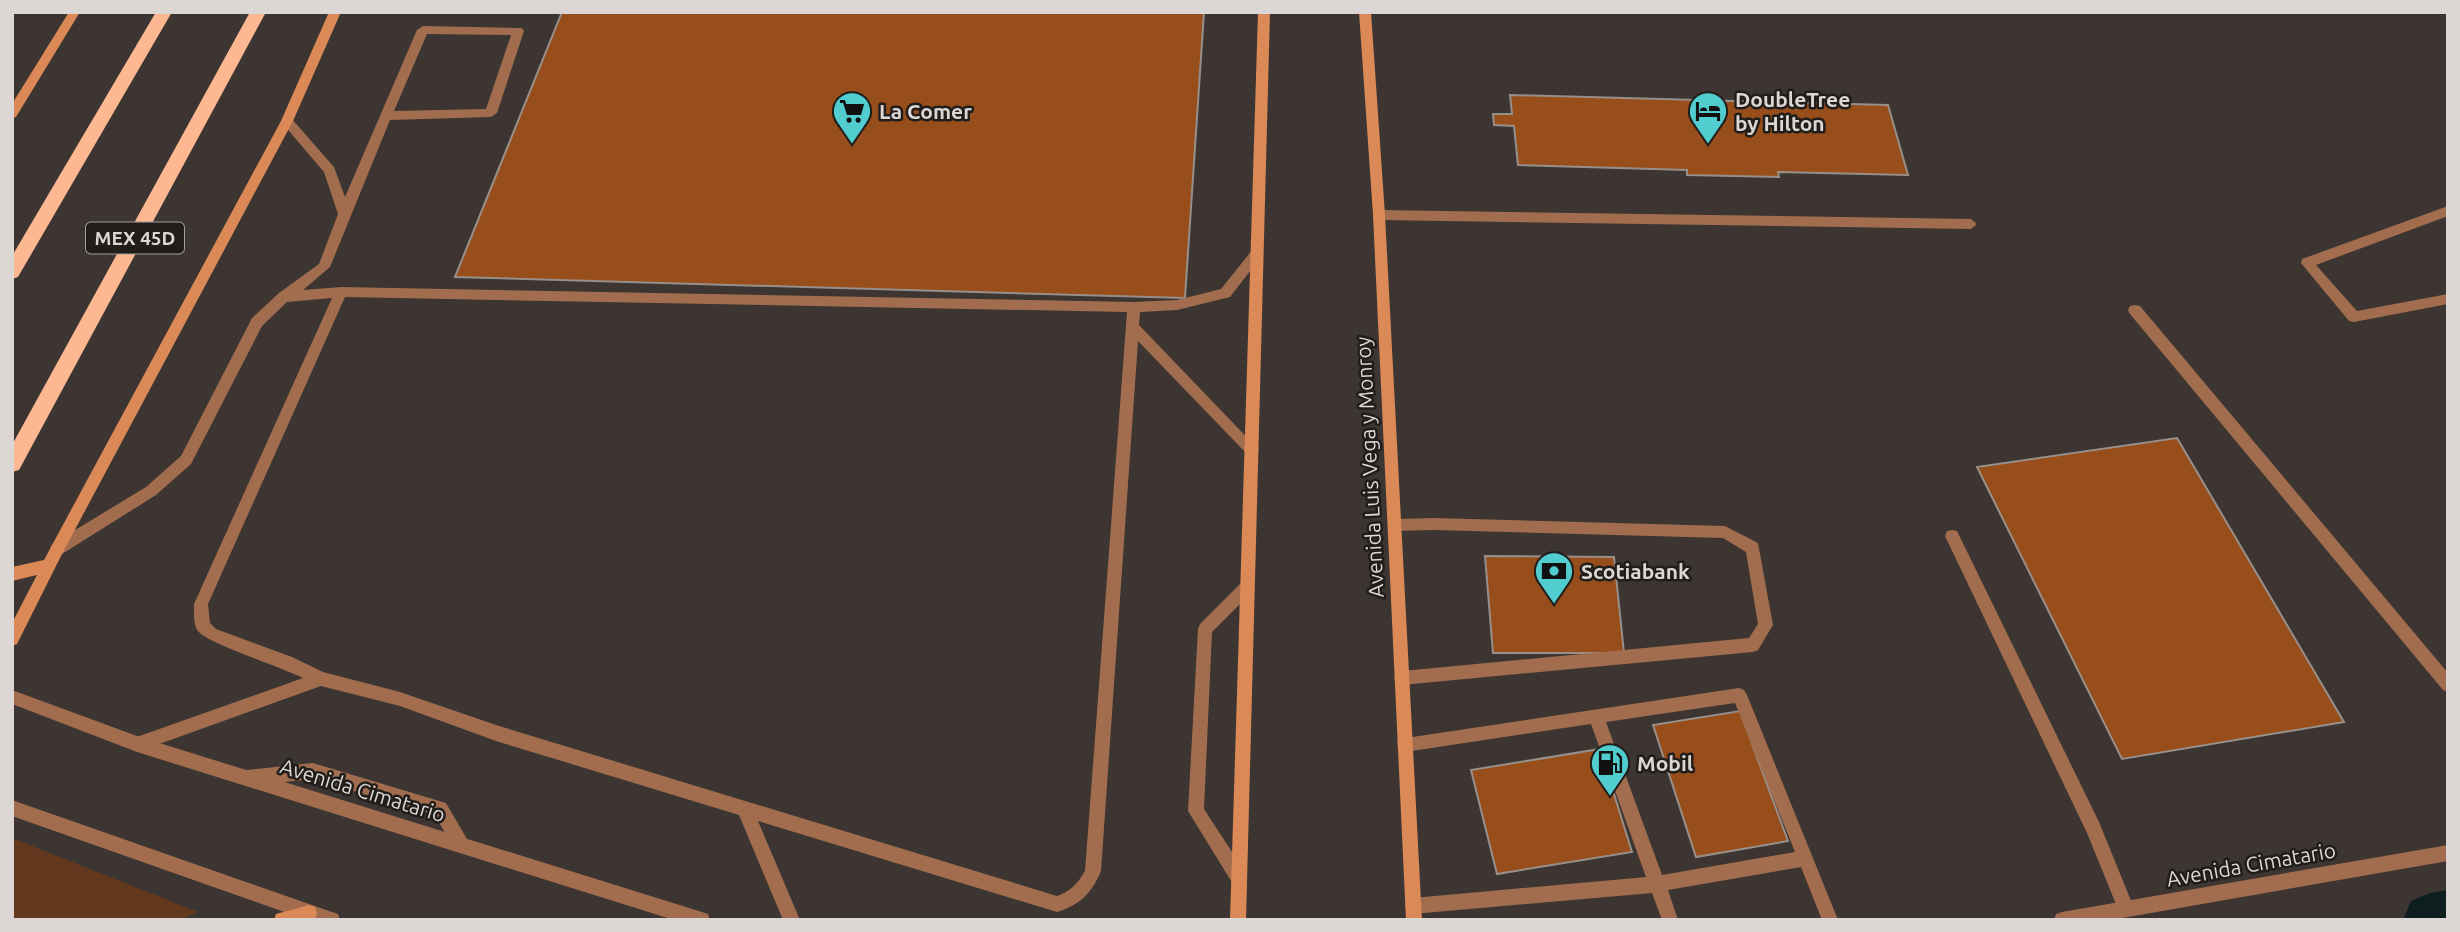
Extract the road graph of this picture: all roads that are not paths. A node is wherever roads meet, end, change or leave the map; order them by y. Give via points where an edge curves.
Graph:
1 (75, 12) edge
2 (164, 12) edge
3 (258, 12) edge
4 (335, 12) edge
5 (1264, 12) edge
6 (1365, 12) edge
7 (12, 114) edge
8 (385, 116) junction
9 (287, 121) junction
10 (2448, 212) edge
11 (344, 214) junction
12 (1379, 215) junction
13 (1970, 224) dead end
14 (1257, 253) junction
15 (12, 272) edge
16 (341, 292) junction
17 (284, 297) junction
18 (2448, 299) edge
19 (1134, 307) junction
20 (2135, 310) dead end
21 (1132, 326) junction
22 (1252, 450) junction
23 (12, 464) edge
24 (1395, 525) junction
25 (1952, 536) dead end
26 (57, 549) junction
27 (50, 565) junction
28 (12, 574) edge
29 (1247, 587) junction
30 (12, 639) edge
31 (1402, 678) junction
32 (321, 679) junction
33 (2448, 685) edge
34 (12, 697) edge
35 (1596, 716) junction
36 (137, 744) junction
37 (1405, 744) junction
38 (247, 778) junction
39 (12, 808) edge
40 (745, 810) junction
41 (461, 845) junction
42 (2448, 853) edge
43 (1806, 858) junction
44 (1239, 878) junction
45 (1657, 884) junction
46 (2126, 908) junction
47 (309, 913) junction
48 (1413, 913) edge
49 (282, 920) edge
50 (332, 920) edge
51 (702, 920) edge
52 (792, 920) edge
53 (1237, 920) edge
54 (1670, 920) edge
55 (1830, 920) edge
56 (2062, 920) edge

1 - 7 main road
2 - 15 highway
3 - 23 highway, MEX 45D
4 - 9 main road
5 - 14 main road
6 - 12 main road, Avenida Luis Vega y Monroy
8 - 8 street via 423,30 518,31 491,113
8 - 11 street
9 - 11 street via 330,170
9 - 26 main road
10 - 18 street via 2307,263 2354,317
11 - 17 street via 324,267
12 - 13 street
12 - 24 main road, Avenida Luis Vega y Monroy
14 - 19 street via 1225,293 1177,305
14 - 22 main road
16 - 17 street
16 - 19 street
16 - 32 street via 201,604 203,626 211,634
17 - 26 street via 257,323 186,460 151,491
19 - 21 street
20 - 33 street
21 - 22 street
21 - 40 street via 1093,871 1088,883 1079,894 1057,904
22 - 29 main road
24 - 31 main road, Avenida Luis Vega y Monroy
24 - 31 street via 1725,531 1753,548 1766,625 1753,645
25 - 46 street via 2093,828
26 - 27 main road
27 - 28 main road
27 - 30 main road
29 - 44 main road
29 - 44 street via 1205,629 1196,811
31 - 37 main road, Avenida Luis Vega y Monroy
32 - 36 street
32 - 40 street via 400,699
34 - 36 street, Avenida Cimatario
35 - 37 street
35 - 43 street via 1739,695
35 - 45 street
36 - 38 street, Avenida Cimatario
37 - 48 main road, Avenida Luis Vega y Monroy
38 - 41 street, Avenida Cimatario
38 - 41 street via 313,771 440,809
39 - 47 street
40 - 52 street
41 - 51 street, Avenida Cimatario
42 - 46 street, Avenida Cimatario
43 - 45 street
43 - 55 street
44 - 53 main road
45 - 48 street
45 - 54 street
46 - 56 street, Avenida Cimatario
47 - 49 main road
47 - 50 street

